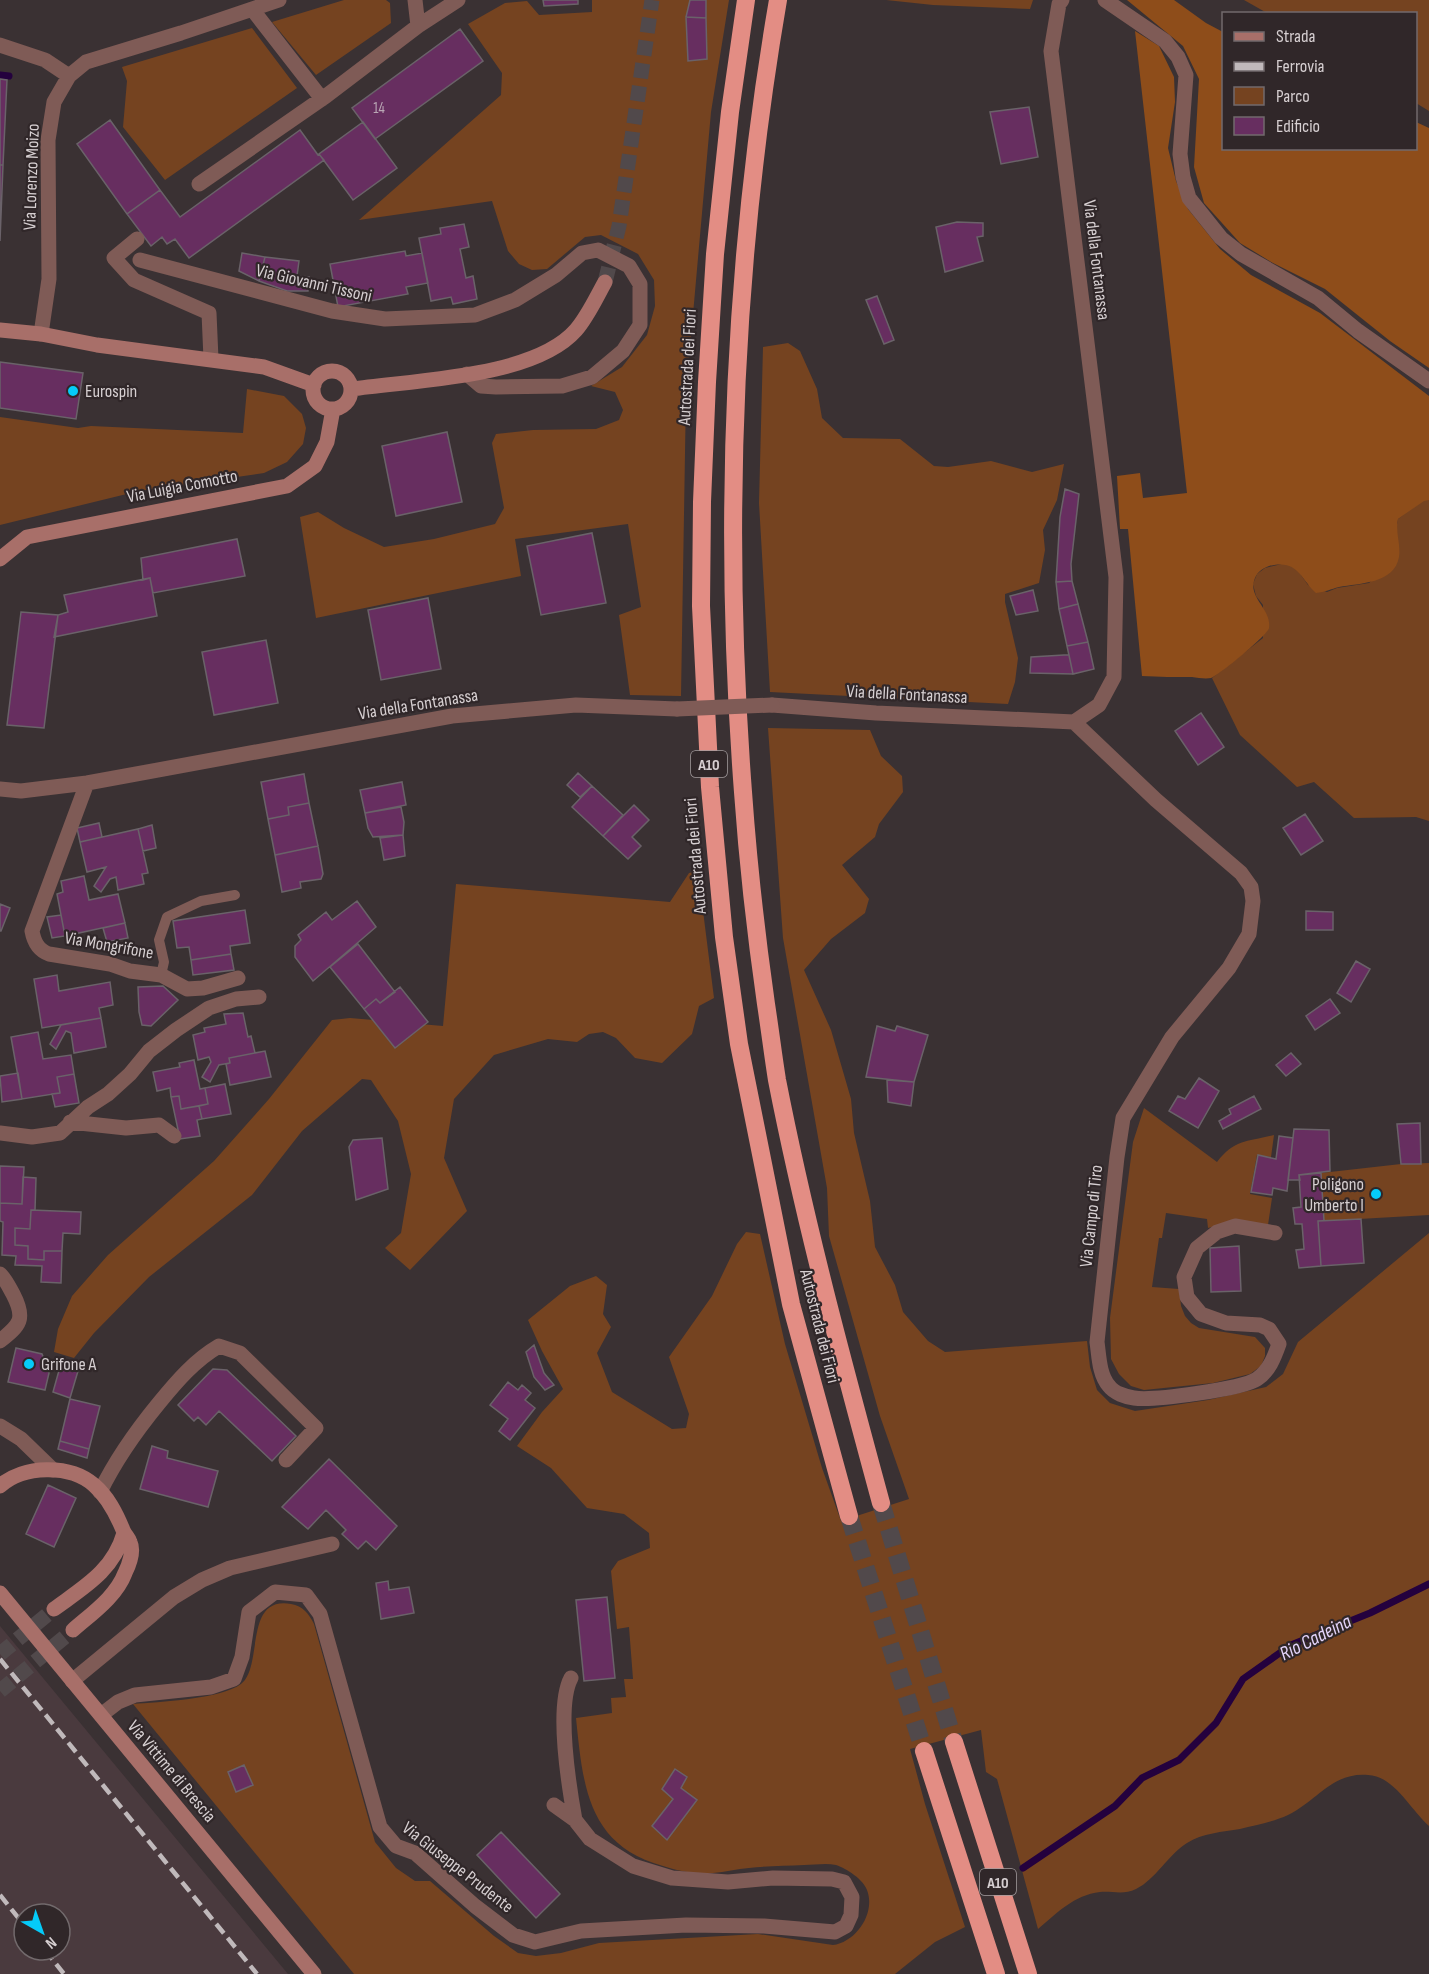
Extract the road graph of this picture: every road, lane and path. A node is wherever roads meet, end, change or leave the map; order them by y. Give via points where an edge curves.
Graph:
1 (279, 0) edge
2 (415, 0) edge
3 (458, 0) edge
4 (747, 0) edge
5 (778, 0) edge
6 (1062, 0) edge
7 (1106, 0) edge
8 (252, 9) junction
9 (418, 26) junction
10 (0, 45) edge
11 (69, 76) junction
12 (322, 99) junction
13 (199, 184) dead end
14 (137, 239) dead end
15 (140, 260) dead end
16 (605, 282) tunnel mouth
17 (0, 330) edge
18 (41, 334) junction
19 (211, 360) junction
20 (467, 374) junction
21 (1429, 381) edge
22 (314, 384) junction
23 (352, 389) junction
24 (333, 409) junction
25 (0, 559) edge
26 (1074, 722) junction
27 (87, 783) junction
28 (0, 789) edge
29 (235, 895) dead end
30 (161, 975) junction
31 (238, 978) dead end
32 (259, 998) dead end
33 (70, 1122) junction
34 (0, 1133) edge
35 (174, 1136) dead end
36 (1275, 1233) dead end
37 (0, 1274) edge
38 (0, 1341) edge
39 (0, 1426) edge
40 (286, 1460) dead end
41 (53, 1470) junction
42 (0, 1486) edge
43 (100, 1492) junction
44 (881, 1503) tunnel mouth
45 (849, 1516) tunnel mouth
46 (124, 1533) junction
47 (332, 1544) dead end
48 (0, 1593) edge
49 (54, 1609) tunnel mouth
50 (73, 1630) tunnel mouth
51 (571, 1678) dead end
52 (72, 1681) junction
53 (100, 1715) junction
54 (954, 1742) tunnel mouth
55 (924, 1751) tunnel mouth
56 (554, 1805) dead end
57 (575, 1820) junction
58 (315, 1974) edge
59 (996, 1974) edge
60 (1028, 1974) edge

1 - 8 street, Via Lorenzo Moizo
2 - 9 street
3 - 9 street
4 - 45 highway, Autostrada dei Fiori / A10 via 730,112 706,382 701,606 710,787 739,1044 791,1304
5 - 44 highway, Autostrada dei Fiori / A10 via 751,201 739,342 732,604 738,732 756,931 777,1077 823,1291
6 - 26 street, Via della Fontanassa via 1051,51 1116,577 1113,677 1100,705
7 - 21 street via 1165,41 1178,57 1186,75 1180,154 1183,177 1189,198 1221,238 1241,254 1318,298
8 - 11 street, Via Lorenzo Moizo via 86,62
8 - 12 street
9 - 12 street
10 - 11 street via 45,60
11 - 18 street, Via Lorenzo Moizo via 54,102 48,140 49,279
12 - 13 street
14 - 19 street via 114,258 134,280 209,313
15 - 20 street, Via Giovanni Tissoni via 332,311 385,319 475,315 515,300 556,275 582,253 598,250 629,266 640,284 640,325 623,351 592,377 562,386 496,387 481,386
16 - 20 street via 576,330 559,345 520,362
17 - 18 street
18 - 19 street
19 - 22 street via 264,367
20 - 23 street
22 - 23 street via 324,373 339,372
22 - 24 street via 317,402
23 - 24 street via 346,404
24 - 25 street, Via Luigia Comotto via 327,442 315,466 287,486 27,537
26 - 27 street, Via della Fontanassa, bridge via 772,705 677,710 576,705 452,716
26 - 36 street, Via Campo di Tiro via 1241,873 1251,887 1252,901 1249,934 1229,968 1172,1036 1123,1118 1097,1342 1108,1386 1131,1398 1146,1399 1247,1383 1262,1375 1279,1344 1274,1335 1260,1325 1226,1323 1201,1314 1187,1297 1184,1277 1197,1248 1217,1232 1235,1226
27 - 28 street, Via della Fontanassa via 21,791
27 - 30 street, Via Mongrifone via 32,931 33,938 41,951 49,954
29 - 30 lane via 201,901 167,917 159,940 164,962
30 - 31 street, Via Mongrifone via 187,989
32 - 33 street via 236,999 209,1008 149,1051 123,1081
33 - 34 street via 60,1133 32,1137
33 - 35 street via 126,1128 159,1125
37 - 38 street via 19,1306 21,1318
39 - 41 street via 21,1438
40 - 43 street via 316,1428 240,1353 219,1346 174,1383 136,1430
41 - 42 street via 24,1472
41 - 43 street via 82,1477
43 - 46 street via 110,1503
46 - 49 street via 113,1560
46 - 50 street via 131,1543 131,1557 118,1589
47 - 52 street via 230,1568 202,1580 174,1597
48 - 52 street, Via Vittime di Brescia
51 - 57 street via 563,1702
52 - 53 street, Via Vittime di Brescia
53 - 57 street, Via Giuseppe Prudente via 135,1695 211,1687 234,1679 242,1657 249,1612 275,1592 306,1595 320,1614 380,1827 396,1846 415,1853 513,1935 535,1942 581,1931 686,1925 835,1932 846,1926 851,1915 852,1897 844,1882 672,1878 633,1866 590,1839
53 - 58 street, Via Vittime di Brescia
54 - 60 highway, A10
55 - 59 highway, A10
56 - 57 street, Via Giuseppe Prudente

